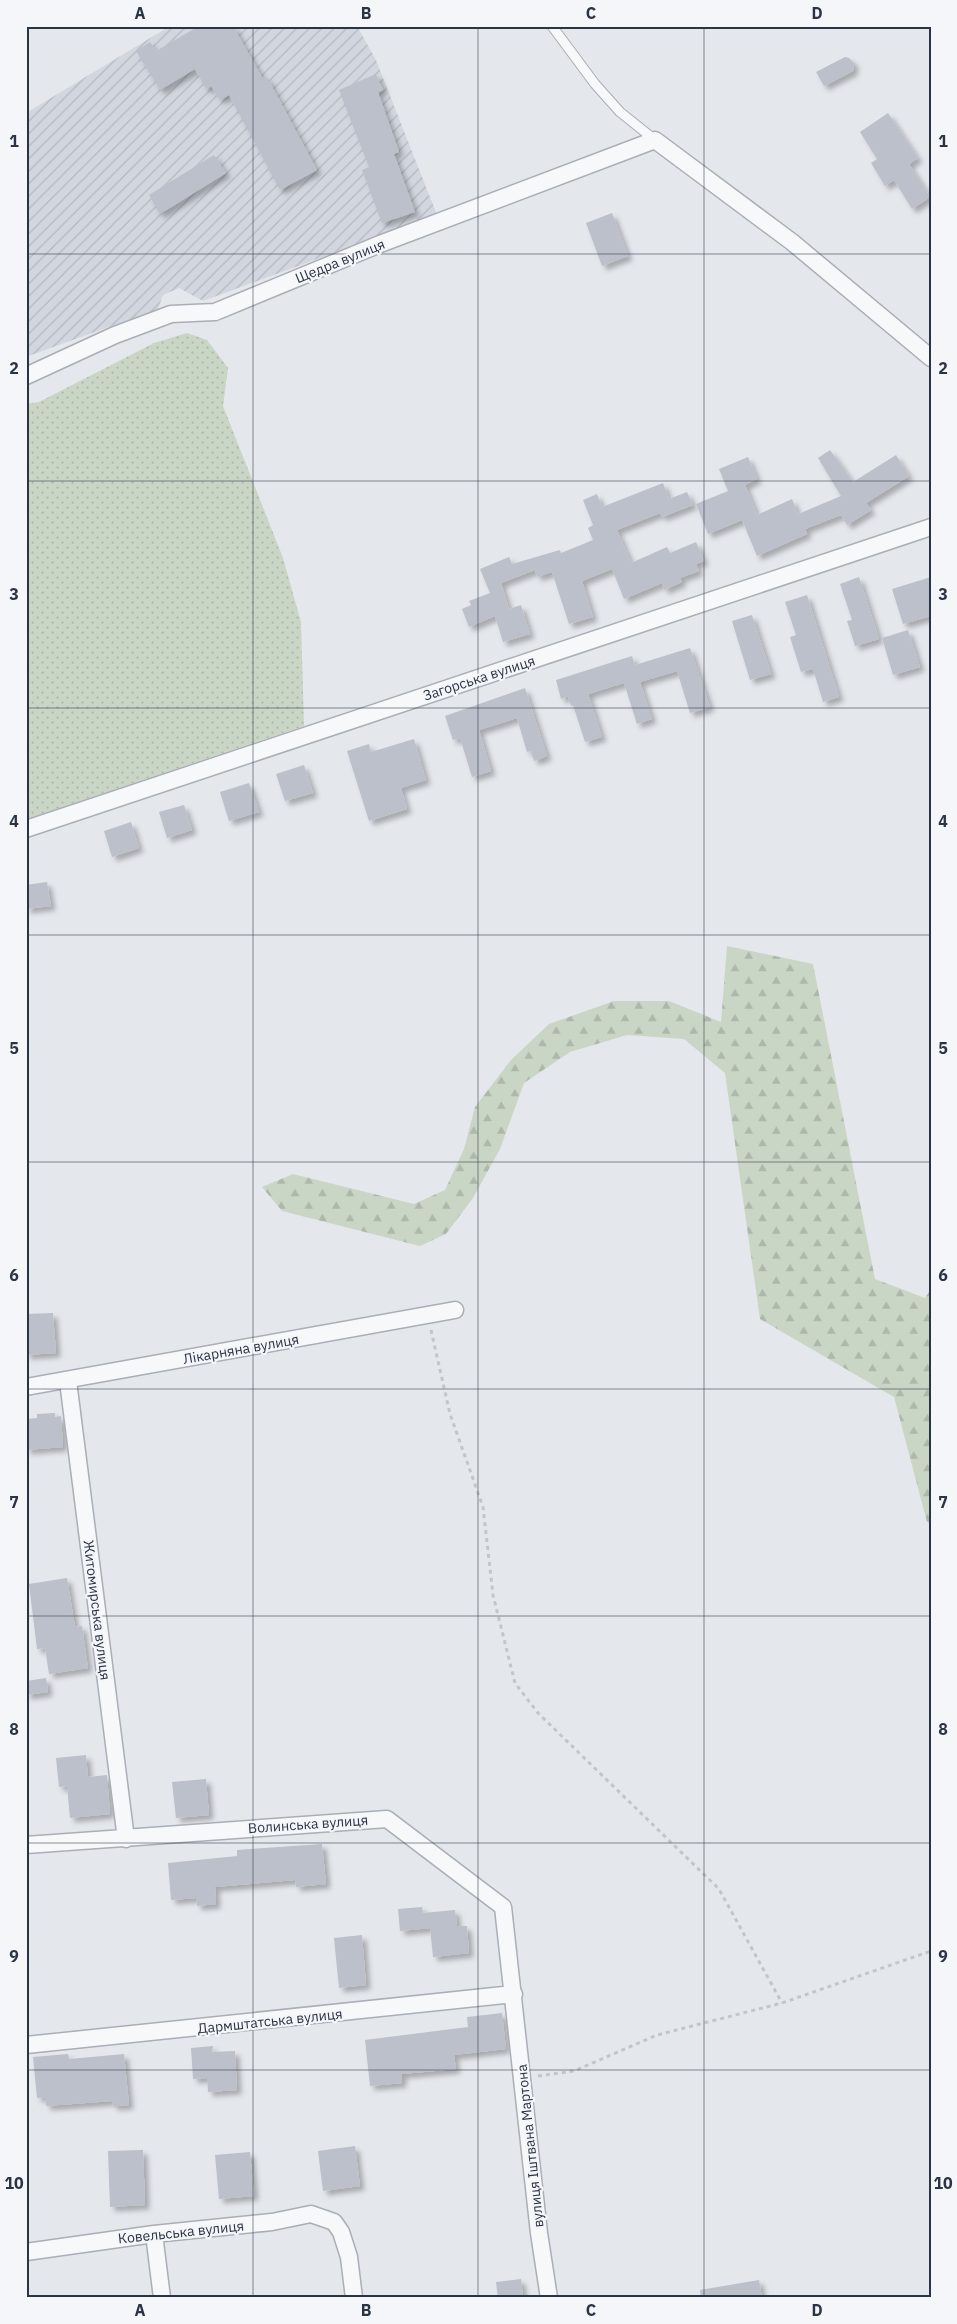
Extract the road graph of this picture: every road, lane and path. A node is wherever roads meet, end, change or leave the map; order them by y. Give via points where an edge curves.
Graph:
1 (552, 26) edge
2 (655, 140) junction
3 (931, 358) edge
4 (26, 376) edge
5 (931, 527) edge
6 (26, 829) edge
7 (455, 1310) dead end
8 (428, 1315) junction
9 (68, 1381) junction
10 (26, 1387) edge
11 (126, 1839) junction
12 (26, 1845) edge
13 (931, 1951) edge
14 (514, 1994) junction
15 (782, 2003) junction
16 (26, 2045) edge
17 (523, 2075) junction
18 (154, 2234) junction
19 (26, 2252) edge
20 (162, 2298) edge
21 (354, 2298) edge
22 (549, 2298) edge

1 - 2 lane via 620,112
2 - 3 street via 792,242
2 - 4 street, Щедра вулиця via 380,244 215,312 171,314 115,335
5 - 6 street, Загорська вулиця
7 - 8 street, Лікарняна вулиця
8 - 9 street, Лікарняна вулиця
8 - 15 path via 450,1414 483,1507 493,1595 515,1682 538,1713 719,1889
9 - 10 street, Лікарняна вулиця
9 - 11 street, Житомирська вулиця
11 - 12 street, Волинська вулиця
11 - 14 street, Волинська вулиця via 387,1819 503,1908
13 - 15 path
14 - 16 street, Дармштатська вулиця
14 - 17 street, вулиця Іштвана Мартона
15 - 17 path via 657,2035 574,2071 545,2076
17 - 22 street, вулиця Іштвана Мартона
18 - 19 street, Ковельська вулиця
18 - 20 street
18 - 21 street, Ковельська вулиця via 272,2222 311,2214 334,2222 342,2232

